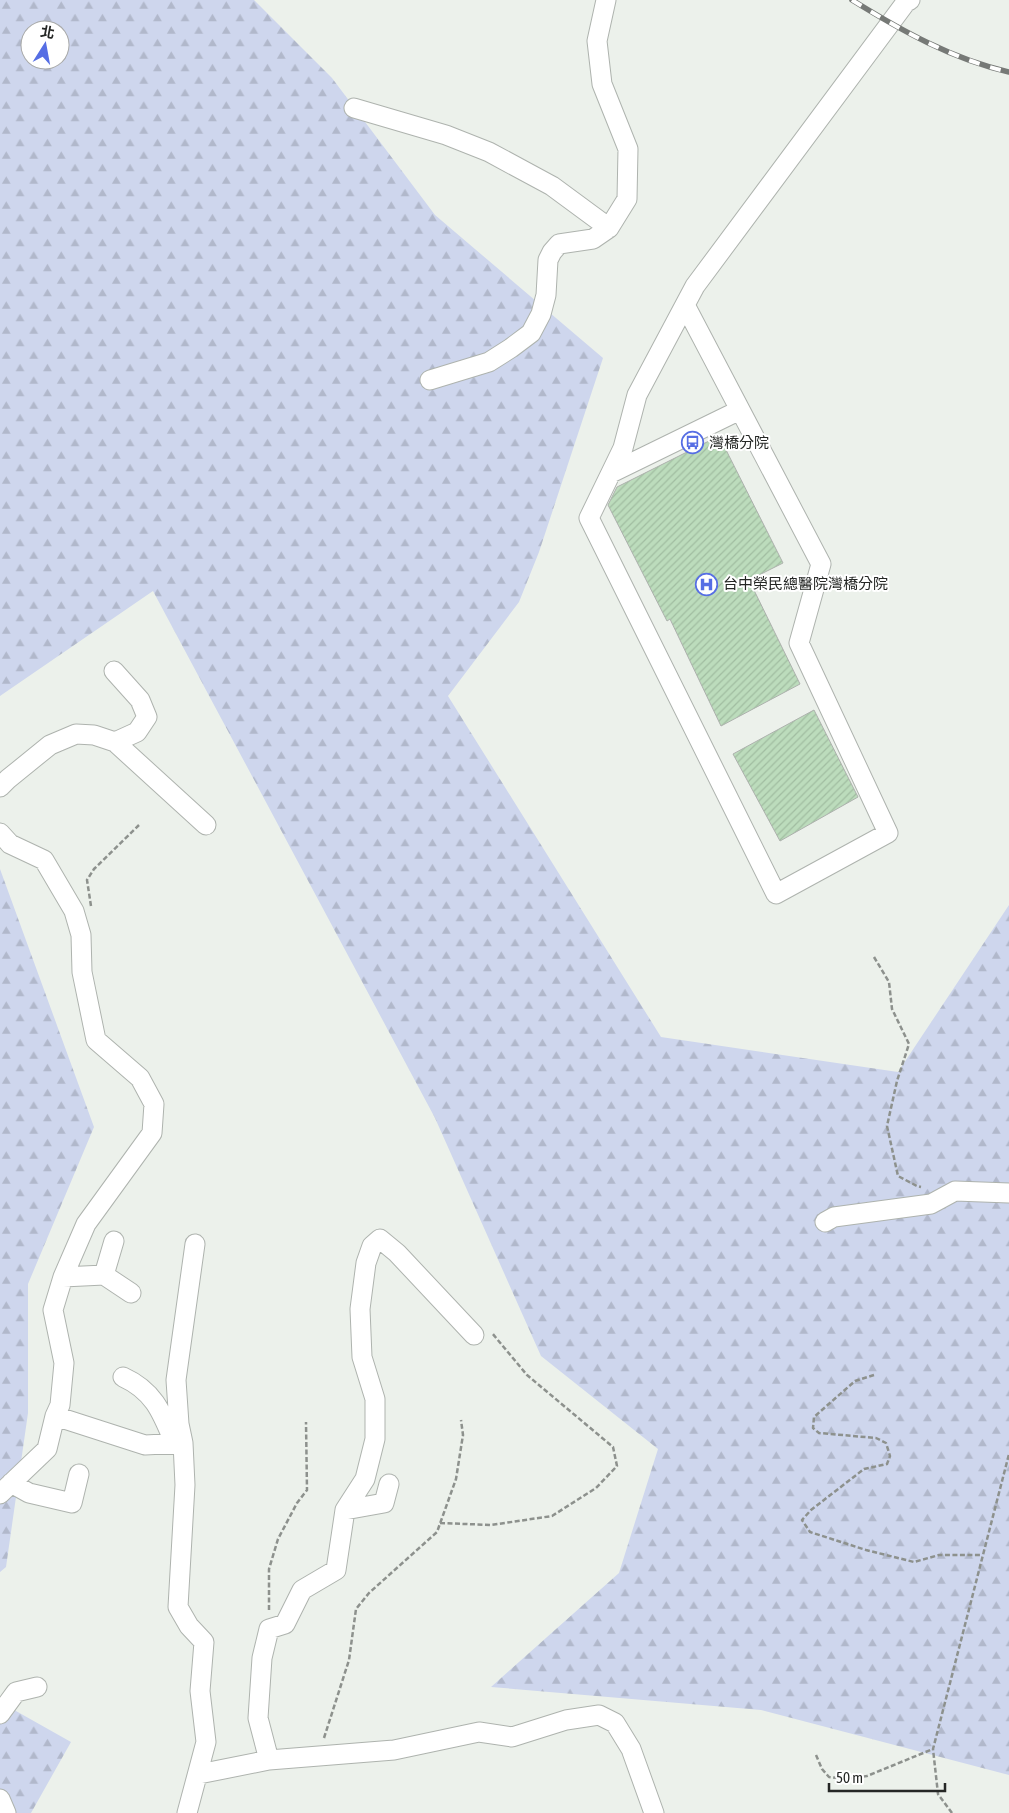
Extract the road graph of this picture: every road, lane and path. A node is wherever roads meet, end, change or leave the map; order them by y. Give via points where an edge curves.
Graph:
1 (606, 0) edge
2 (910, 0) edge
3 (354, 108) dead end
4 (609, 228) junction
5 (685, 305) junction
6 (430, 380) dead end
7 (740, 410) junction
8 (611, 473) junction
9 (114, 671) dead end
10 (115, 742) junction
11 (0, 787) edge
12 (139, 825) dead end
13 (206, 825) dead end
14 (0, 833) edge
15 (91, 909) dead end
16 (874, 958) dead end
17 (926, 1187) dead end
18 (1009, 1193) edge
19 (825, 1222) dead end
20 (114, 1241) dead end
21 (195, 1244) dead end
22 (104, 1275) junction
23 (63, 1277) junction
24 (131, 1293) dead end
25 (474, 1335) joint
26 (874, 1375) dead end
27 (123, 1377) dead end
28 (55, 1416) junction
29 (461, 1420) dead end
30 (306, 1422) dead end
31 (179, 1442) junction
32 (1009, 1454) edge
33 (79, 1474) dead end
34 (388, 1484) dead end
35 (5, 1488) edge
36 (345, 1510) junction
37 (440, 1523) junction
38 (982, 1555) junction
39 (270, 1629) junction
40 (37, 1687) dead end
41 (0, 1714) edge
42 (932, 1749) junction
43 (816, 1755) dead end
44 (318, 1756) junction
45 (269, 1760) junction
46 (199, 1774) junction
47 (0, 1799) edge
48 (6, 1813) edge
49 (187, 1813) edge
50 (654, 1813) edge
51 (952, 1813) edge

1 - 4 street via 597,42 602,84 628,149 627,199
2 - 5 street via 695,286
3 - 4 street via 446,135 488,152 552,186
4 - 6 street via 593,239 559,244 552,252 548,260 543,308 531,333 489,362
5 - 7 street
5 - 8 street via 637,395 623,448
7 - 8 street
7 - 8 street via 821,564 798,643 888,833 776,894 589,518
9 - 10 street via 140,700 147,716 137,732
10 - 11 street via 94,735 76,734 50,745
10 - 13 street
12 - 15 path via 87,880
14 - 23 street via 10,844 44,860 74,911 81,935 82,972 96,1040 140,1078 154,1104 152,1133 86,1224
16 - 17 path via 889,982 892,1009 909,1044 887,1126 898,1176
18 - 19 street via 955,1192 932,1204
20 - 22 street
21 - 31 street via 176,1380
22 - 23 street
22 - 24 street
23 - 28 street via 53,1310 64,1363 60,1405
25 - 36 street via 397,1253 380,1240 372,1246 366,1263 360,1309 362,1356 375,1399 376,1438 365,1479
25 - 37 path via 490,1331 527,1375 612,1447 617,1466 596,1488 552,1516 491,1525
26 - 38 path via 855,1381 814,1417 813,1428 819,1433 876,1438 886,1443 890,1456 887,1464 864,1469 810,1510 802,1520 810,1532 914,1562 939,1555
27 - 31 street via 137,1383 159,1407
28 - 31 street via 145,1445
28 - 35 street via 47,1449
29 - 37 path via 463,1434 456,1479
30 - 39 path via 306,1490 278,1539 269,1569
31 - 46 street via 185,1485 178,1607 204,1642 200,1690 206,1742
32 - 38 path
33 - 35 street via 72,1503
34 - 36 street via 384,1503
36 - 39 street via 336,1570 302,1590 285,1624
37 - 44 path via 436,1532 369,1593 356,1609 349,1660
38 - 42 path
39 - 45 street via 262,1658 258,1718
40 - 41 street via 16,1692
42 - 43 path via 867,1776 847,1779 828,1777
42 - 51 path via 938,1794
44 - 45 street
44 - 50 street via 394,1750 479,1732 512,1737 566,1720 599,1715 614,1723 631,1749
45 - 46 street
46 - 49 street
47 - 48 street

